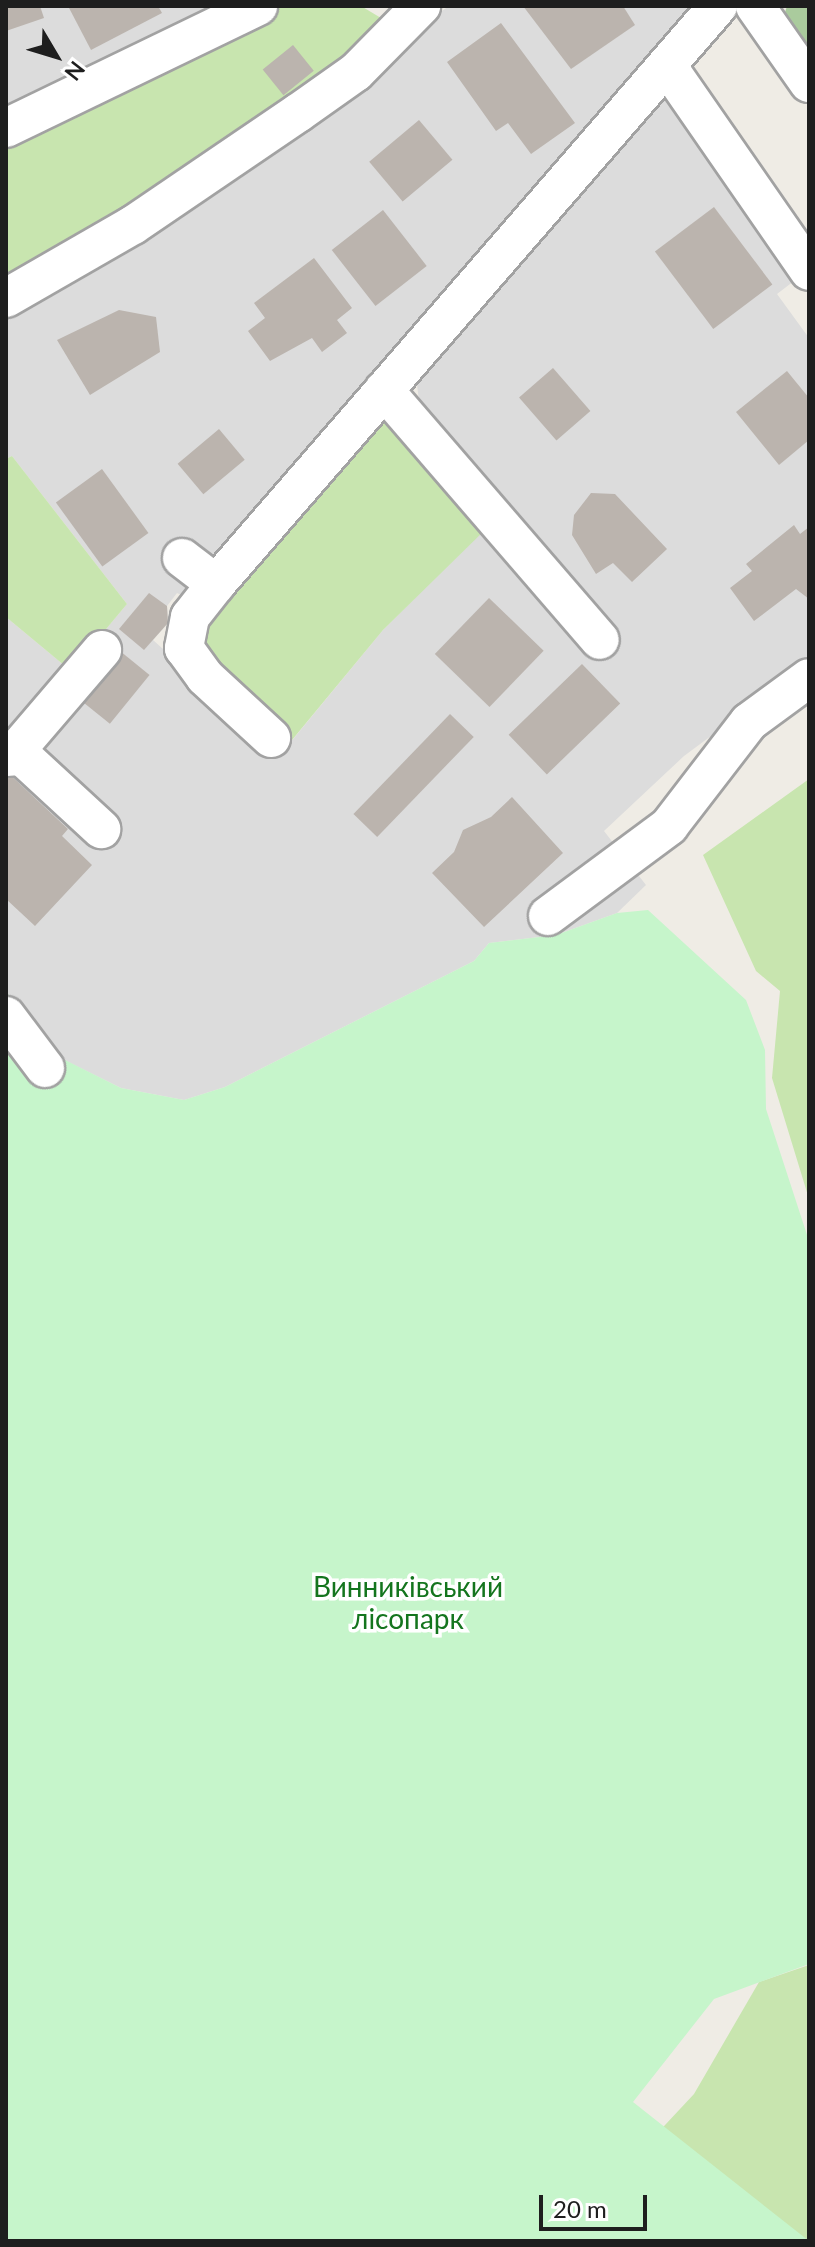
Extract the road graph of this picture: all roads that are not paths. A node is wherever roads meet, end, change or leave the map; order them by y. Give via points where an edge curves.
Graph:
1 (258, 6) edge
2 (421, 6) edge
3 (718, 6) edge
4 (755, 6) edge
5 (668, 67) junction
6 (809, 82) edge
7 (6, 128) edge
8 (809, 271) edge
9 (6, 298) edge
10 (384, 390) junction
11 (182, 558) dead end
12 (216, 584) junction
13 (600, 640) dead end
14 (102, 650) dead end
15 (809, 678) edge
16 (271, 738) dead end
17 (9, 756) edge
18 (101, 829) dead end
19 (548, 916) dead end
20 (6, 1016) edge
21 (45, 1068) dead end

1 - 7 street
2 - 9 street via 356,72 298,113 133,225
3 - 5 street
4 - 6 street
5 - 8 street
5 - 10 street
10 - 12 street
10 - 13 street
11 - 12 street
12 - 16 street via 190,617 184,648 205,677
14 - 17 street
15 - 19 street via 749,722 669,826
17 - 18 street
20 - 21 street

